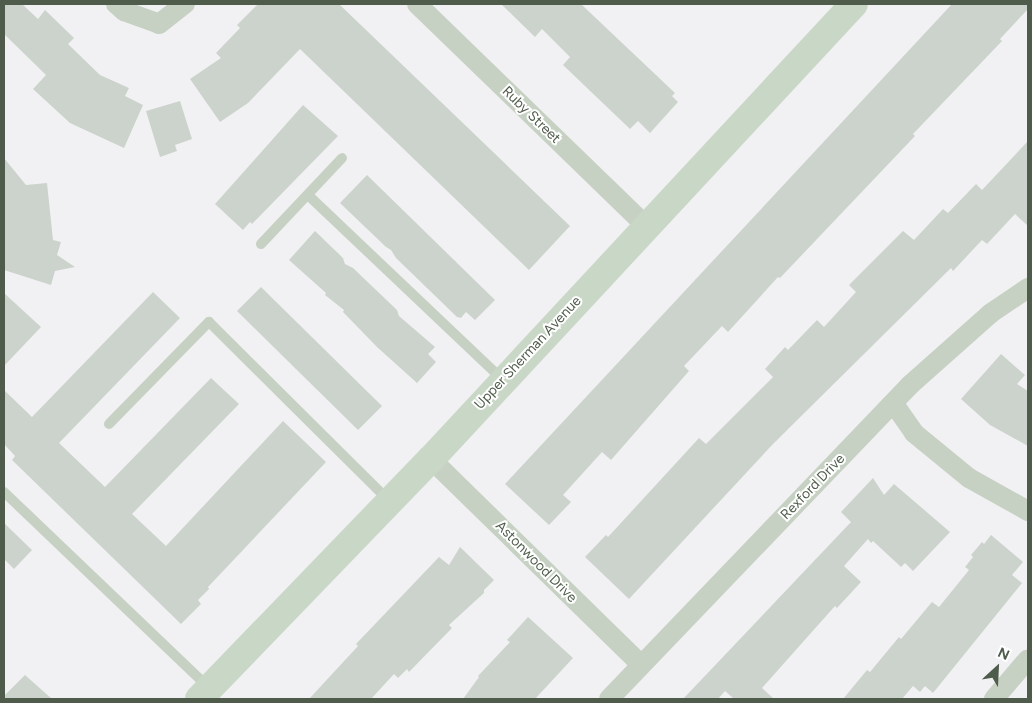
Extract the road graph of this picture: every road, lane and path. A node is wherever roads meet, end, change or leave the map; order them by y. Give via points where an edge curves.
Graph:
1 (116, 4) edge
2 (185, 4) edge
3 (417, 4) edge
4 (854, 4) edge
5 (342, 158) dead end
6 (308, 195) junction
7 (646, 226) junction
8 (261, 244) dead end
9 (1028, 288) edge
10 (503, 381) junction
11 (894, 404) junction
12 (109, 424) dead end
13 (431, 458) junction
14 (4, 492) edge
15 (390, 502) junction
16 (1028, 511) edge
17 (1028, 659) edge
18 (641, 665) junction
19 (204, 694) edge
20 (609, 699) edge
21 (994, 699) edge

1 - 2 street via 124,11 160,24
3 - 7 street, Ruby Street
4 - 7 main road, Upper Sherman Avenue
5 - 6 lane
6 - 8 lane
6 - 10 lane
7 - 10 main road, Upper Sherman Avenue
9 - 11 street, Rexford Drive via 991,313 910,385
10 - 13 main road, Upper Sherman Avenue
11 - 16 street via 914,433 969,478
11 - 18 street, Rexford Drive
12 - 15 lane via 209,322
13 - 15 main road, Upper Sherman Avenue
13 - 18 street, Astonwood Drive
14 - 19 lane
15 - 19 main road, Upper Sherman Avenue
17 - 21 street
18 - 20 street, Rexford Drive

